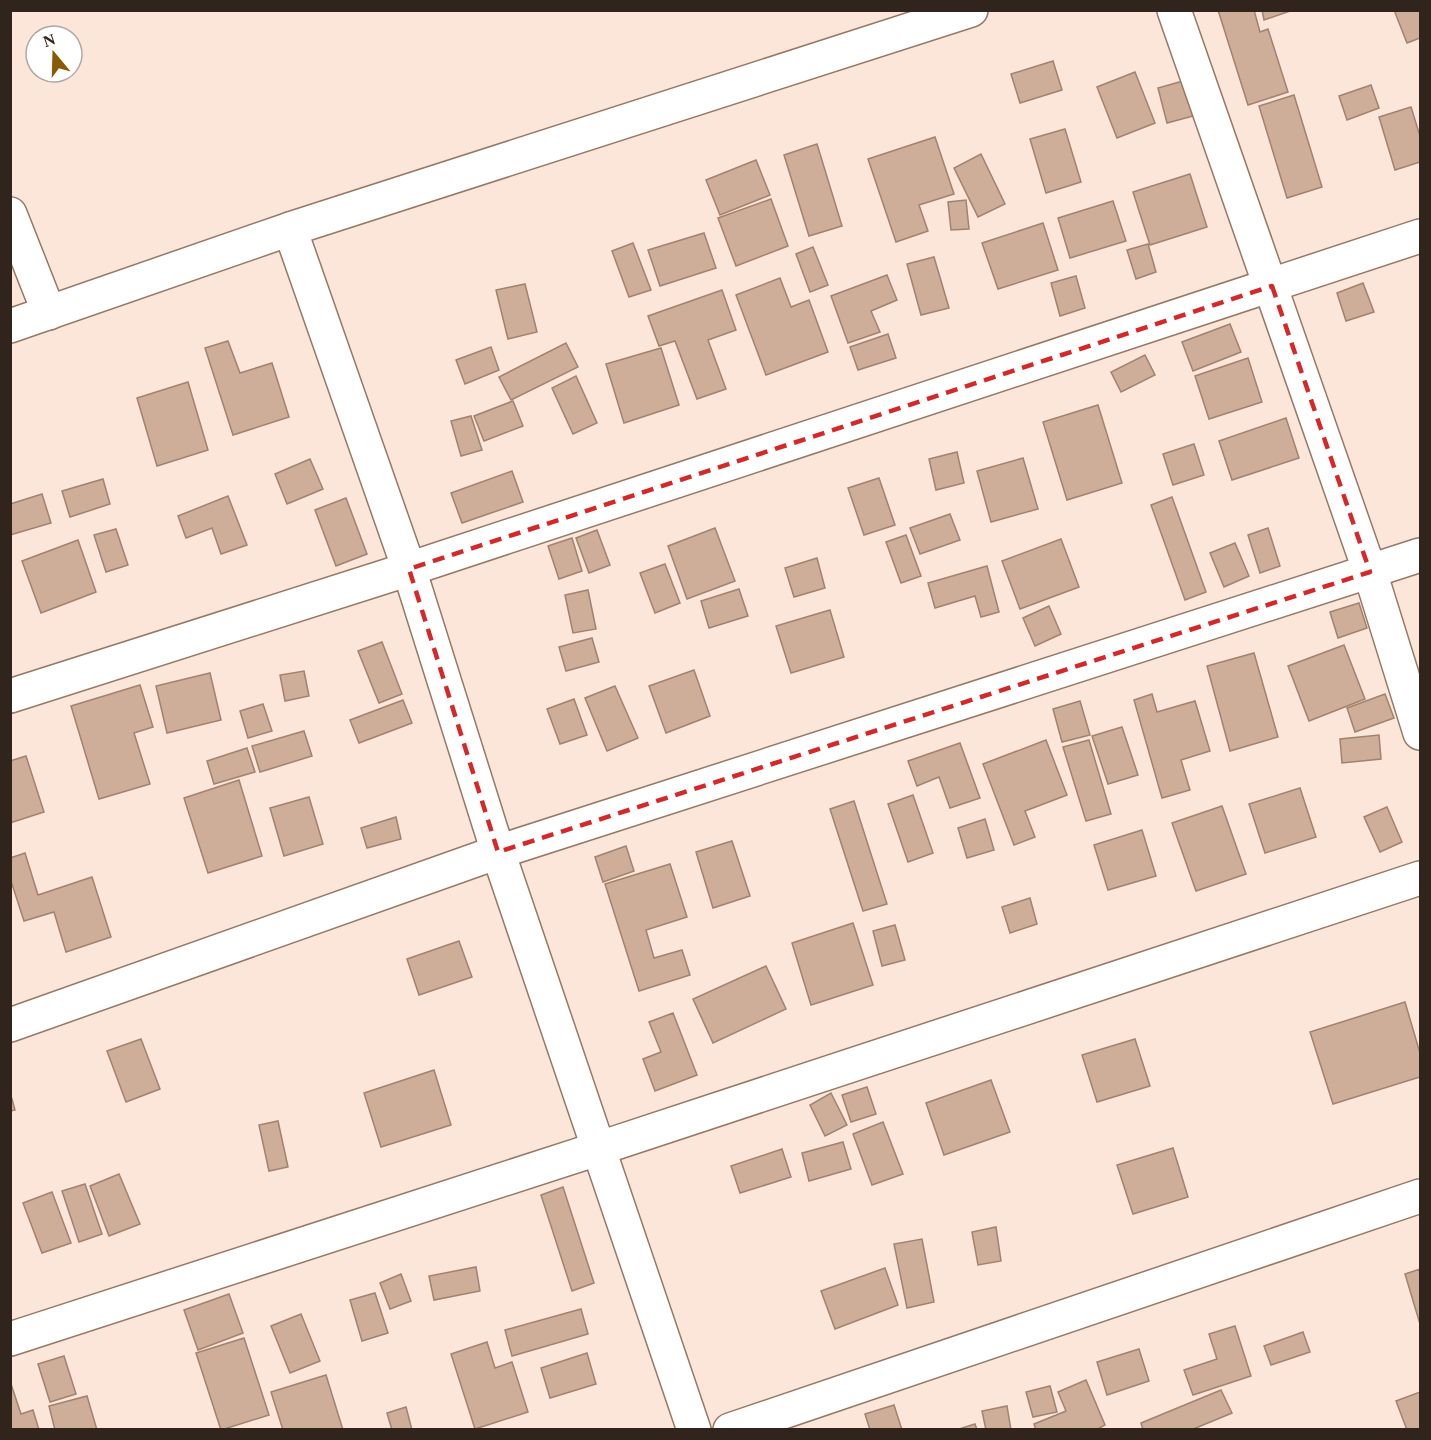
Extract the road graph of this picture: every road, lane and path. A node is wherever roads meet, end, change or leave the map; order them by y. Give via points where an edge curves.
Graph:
1 (971, 10) edge
2 (1174, 10) edge
3 (10, 214) edge
4 (290, 229) junction
5 (1420, 236) edge
6 (1272, 286) junction
7 (49, 314) junction
8 (10, 326) edge
9 (1420, 555) edge
10 (409, 568) junction
11 (1370, 572) junction
12 (10, 696) edge
13 (1420, 733) edge
14 (498, 852) junction
15 (1420, 878) edge
16 (10, 1025) edge
17 (600, 1148) junction
18 (1420, 1196) edge
19 (10, 1339) edge
20 (694, 1430) edge
21 (730, 1430) edge

1 - 4 street
2 - 6 street
3 - 7 street
4 - 7 street
4 - 10 street
5 - 6 street
6 - 10 street
6 - 11 street
7 - 8 street
9 - 11 street
10 - 12 street
10 - 14 street
11 - 13 street
11 - 14 street
14 - 16 street
14 - 17 street
15 - 17 street
17 - 19 street
17 - 20 street
18 - 21 street

